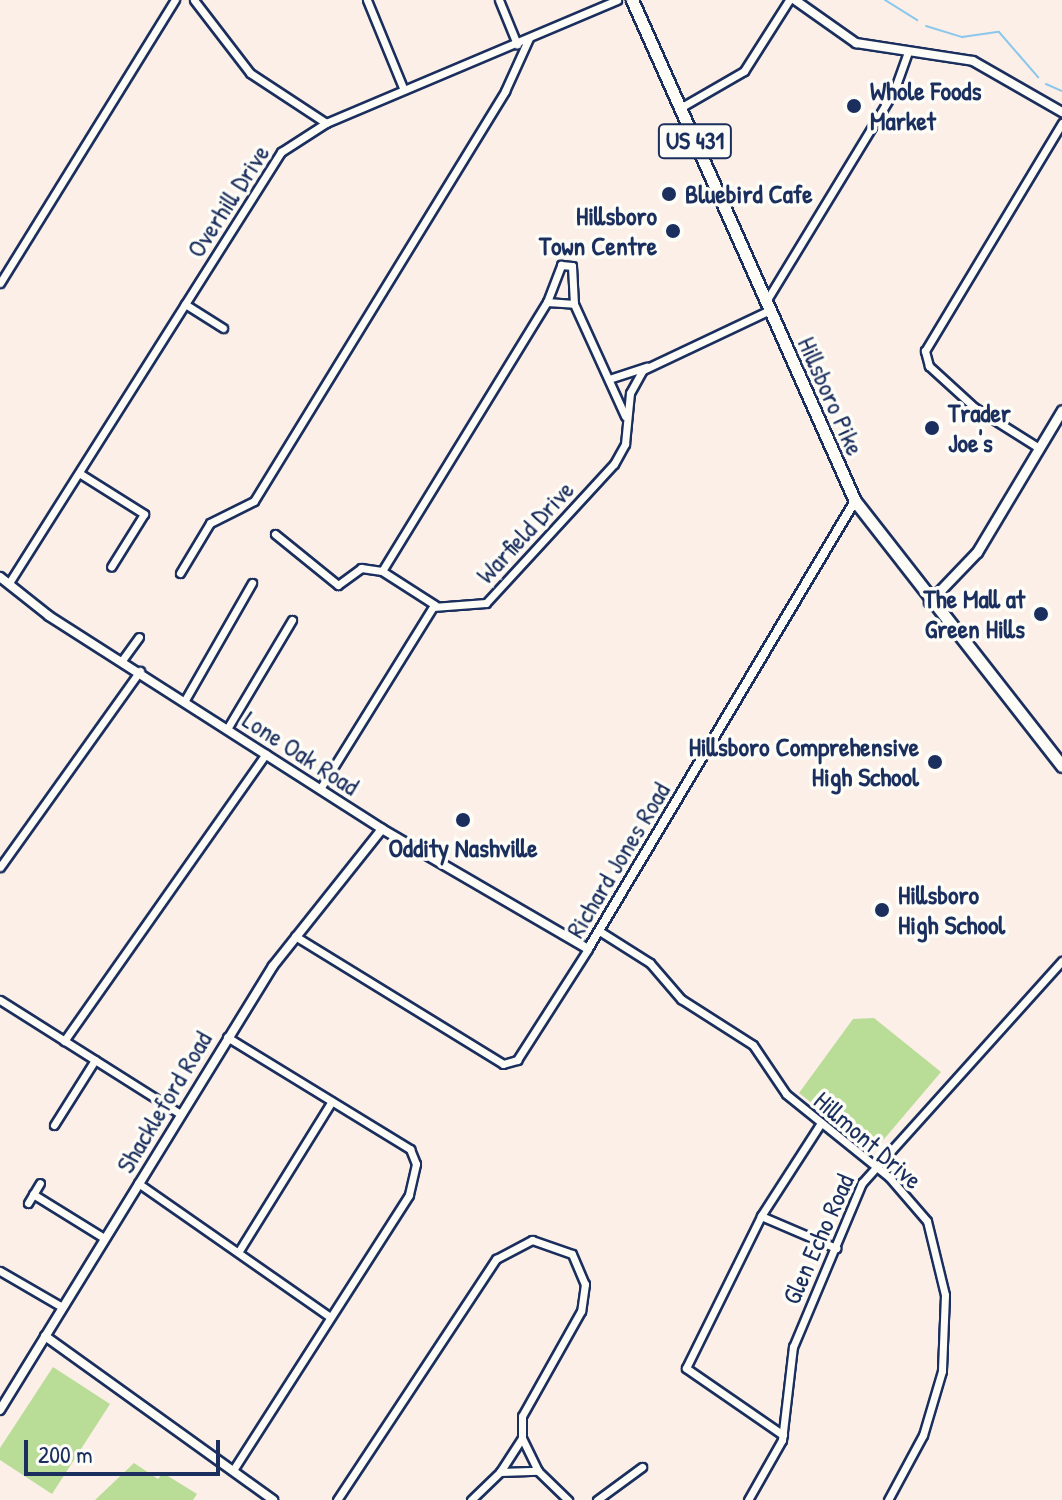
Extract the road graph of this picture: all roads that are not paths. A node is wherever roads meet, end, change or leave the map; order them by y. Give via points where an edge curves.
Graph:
1 (175, 0) edge
2 (194, 0) edge
3 (367, 0) edge
4 (499, 0) edge
5 (617, 0) edge
6 (632, 0) edge
7 (792, 0) edge
8 (529, 38) junction
9 (517, 44) junction
10 (908, 52) junction
11 (404, 90) junction
12 (680, 108) junction
13 (1062, 112) edge
14 (326, 123) junction
15 (1062, 123) edge
16 (0, 283) edge
17 (547, 302) junction
18 (185, 304) junction
19 (574, 304) junction
20 (767, 307) junction
21 (223, 328) dead end
22 (647, 367) junction
23 (609, 379) junction
24 (1062, 410) edge
25 (626, 420) junction
26 (1039, 448) junction
27 (79, 473) junction
28 (855, 501) junction
29 (275, 534) dead end
30 (111, 567) dead end
31 (382, 571) junction
32 (180, 573) dead end
33 (0, 577) edge
34 (9, 583) junction
35 (252, 583) dead end
36 (929, 602) junction
37 (435, 605) junction
38 (292, 620) dead end
39 (139, 637) dead end
40 (123, 659) junction
41 (140, 671) junction
42 (185, 700) junction
43 (227, 729) junction
44 (266, 754) junction
45 (1062, 766) edge
46 (320, 789) junction
47 (382, 829) junction
48 (0, 867) edge
49 (601, 932) junction
50 (295, 936) junction
51 (588, 949) junction
52 (1062, 961) edge
53 (0, 1000) edge
54 (227, 1037) junction
55 (64, 1041) junction
56 (95, 1060) junction
57 (332, 1101) junction
58 (179, 1113) junction
59 (821, 1123) junction
60 (54, 1125) dead end
61 (874, 1165) junction
62 (40, 1183) dead end
63 (138, 1183) junction
64 (33, 1194) junction
65 (28, 1203) dead end
66 (761, 1216) junction
67 (104, 1238) junction
68 (836, 1248) junction
69 (239, 1251) junction
70 (0, 1271) edge
71 (62, 1307) junction
72 (330, 1317) junction
73 (45, 1336) junction
74 (0, 1410) edge
75 (783, 1435) junction
76 (522, 1438) junction
77 (642, 1467) dead end
78 (233, 1470) junction
79 (538, 1471) junction
80 (500, 1472) junction
81 (273, 1500) edge
82 (337, 1500) edge
83 (471, 1500) edge
84 (568, 1500) edge
85 (597, 1500) edge
86 (748, 1500) edge
87 (888, 1500) edge

1 - 16 street
2 - 14 street via 250,73
3 - 11 street
4 - 9 street
5 - 8 street, Overhill Drive
6 - 12 main road, Hillsboro Pike / US 431
7 - 10 street via 856,43
7 - 12 street via 744,71
8 - 9 street, Overhill Drive
8 - 32 street via 505,91 266,482 245,510 210,523
9 - 11 street, Overhill Drive
10 - 13 street via 984,65
10 - 20 street via 894,91
11 - 14 street, Overhill Drive
12 - 20 main road, Hillsboro Pike / US 431
14 - 18 street, Overhill Drive via 281,152
15 - 26 street via 925,351 929,366 974,407
17 - 19 street
17 - 19 street via 557,271 567,264
17 - 31 street
18 - 21 street
18 - 27 street, Overhill Drive
19 - 23 street
20 - 22 street
20 - 28 main road, Hillsboro Pike / US 431
22 - 23 street
22 - 25 street, Warfield Drive via 630,393
23 - 25 street
24 - 26 main road
25 - 37 street, Warfield Drive via 614,464 489,601 476,609
26 - 36 main road via 977,552
27 - 30 street via 144,514
27 - 34 street, Overhill Drive
28 - 36 main road, Hillsboro Pike / US 431
28 - 49 street, Richard Jones Road
29 - 31 street via 338,585 361,568
31 - 37 street
33 - 34 street, Lone Oak Road
34 - 40 street, Lone Oak Road
35 - 42 street
36 - 45 main road, Hillsboro Pike / US 431
37 - 46 street
38 - 43 street
39 - 40 street
40 - 41 street, Lone Oak Road
41 - 42 street, Lone Oak Road
41 - 48 street
42 - 43 street, Lone Oak Road
43 - 44 street, Lone Oak Road
44 - 46 street, Lone Oak Road
44 - 55 street
46 - 47 street, Lone Oak Road
47 - 50 street, Shackleford Road
47 - 51 street, Lone Oak Road
49 - 51 street, Richard Jones Road
49 - 59 street, Hillmont Drive via 650,963 681,999 753,1045 786,1094
50 - 51 street, Richard Jones Road via 503,1064 517,1060
50 - 54 street, Shackleford Road
52 - 61 street, Glen Echo Road
53 - 55 street
54 - 57 street
54 - 58 street, Shackleford Road
55 - 56 street
56 - 58 street
56 - 60 street
57 - 69 street
57 - 72 street via 410,1149 416,1164 409,1195
58 - 63 street, Shackleford Road
59 - 61 street, Hillmont Drive
59 - 66 street
61 - 68 street, Glen Echo Road
61 - 87 street, Hillmont Drive via 927,1221 945,1295 942,1371 923,1435
62 - 64 street
63 - 67 street, Shackleford Road
63 - 69 street
64 - 65 street
64 - 67 street
66 - 68 street
66 - 75 street via 687,1359 690,1375
67 - 71 street, Shackleford Road
68 - 75 street, Glen Echo Road via 793,1347
69 - 72 street
70 - 71 street
71 - 73 street, Shackleford Road
72 - 78 street
73 - 74 street, Shackleford Road
73 - 78 street
75 - 86 street, Glen Echo Road
76 - 79 street
76 - 80 street
76 - 82 street via 532,1390 586,1298 580,1266 565,1251 532,1240 496,1259
77 - 85 street
78 - 81 street
79 - 80 street
79 - 84 street
80 - 83 street

